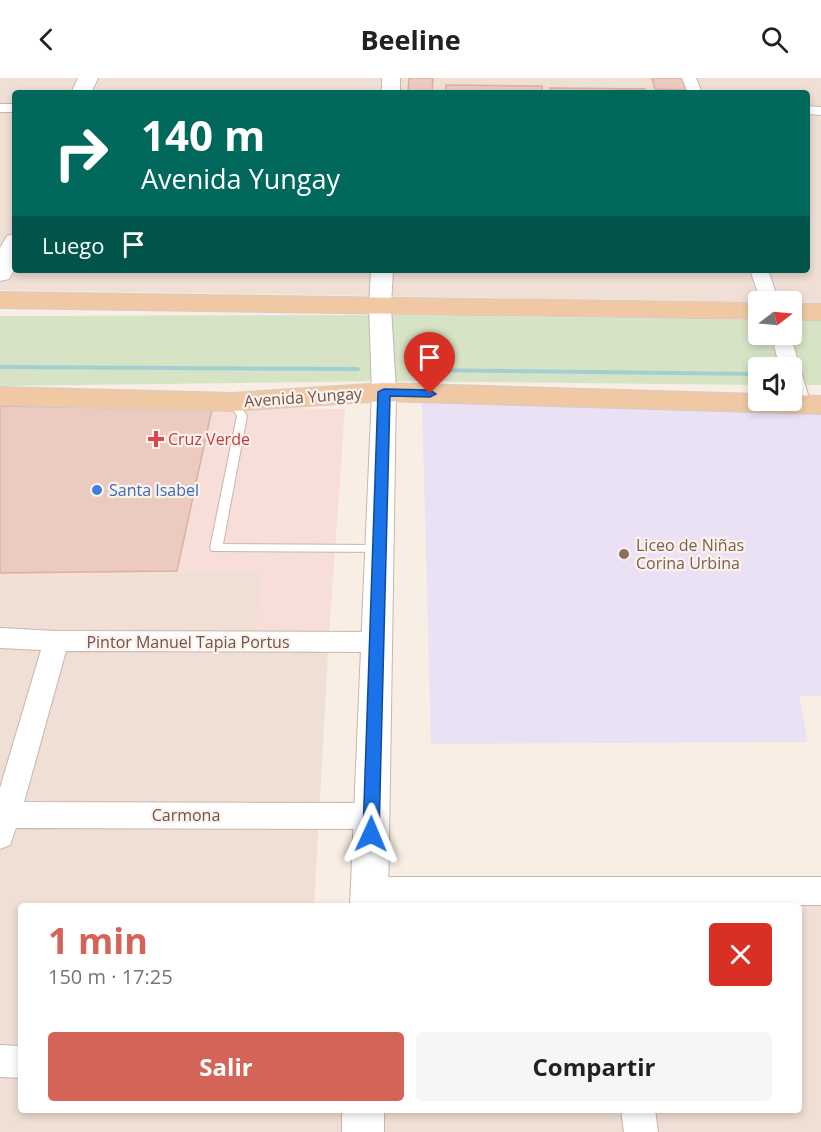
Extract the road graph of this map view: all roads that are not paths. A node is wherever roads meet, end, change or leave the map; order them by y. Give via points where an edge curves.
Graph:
1 (12, 248) edge
2 (382, 273) edge
3 (760, 273) edge
4 (0, 274) edge
5 (766, 291) edge
6 (0, 300) edge
7 (381, 307) junction
8 (748, 311) edge
9 (802, 312) edge
10 (821, 312) edge
11 (802, 390) edge
12 (384, 392) junction
13 (0, 396) edge
14 (233, 402) junction
15 (811, 405) edge
16 (379, 549) junction
17 (0, 638) edge
18 (56, 641) junction
19 (377, 642) junction
20 (372, 816) junction
21 (2, 822) edge
22 (821, 891) edge
23 (369, 898) edge
24 (607, 898) edge
25 (0, 1061) edge
26 (18, 1062) edge
27 (363, 1113) edge
28 (638, 1113) edge
29 (363, 1132) edge
30 (641, 1132) edge

1 - 4 main road
2 - 7 street
3 - 5 street
6 - 7 main road
7 - 8 main road
7 - 12 street
9 - 10 main road
11 - 15 street
12 - 14 main road, Avenida Yungay
12 - 15 main road, Avenida Yungay
12 - 16 street
13 - 14 main road, Avenida Yungay
14 - 16 lane via 242,416 216,548
16 - 19 street
17 - 18 street, Pintor Manuel Tapia Portus
18 - 19 street, Pintor Manuel Tapia Portus
18 - 21 street
19 - 20 street
20 - 21 street, Carmona
20 - 23 street
22 - 24 street
23 - 24 street
25 - 26 street
27 - 29 street
28 - 30 street

